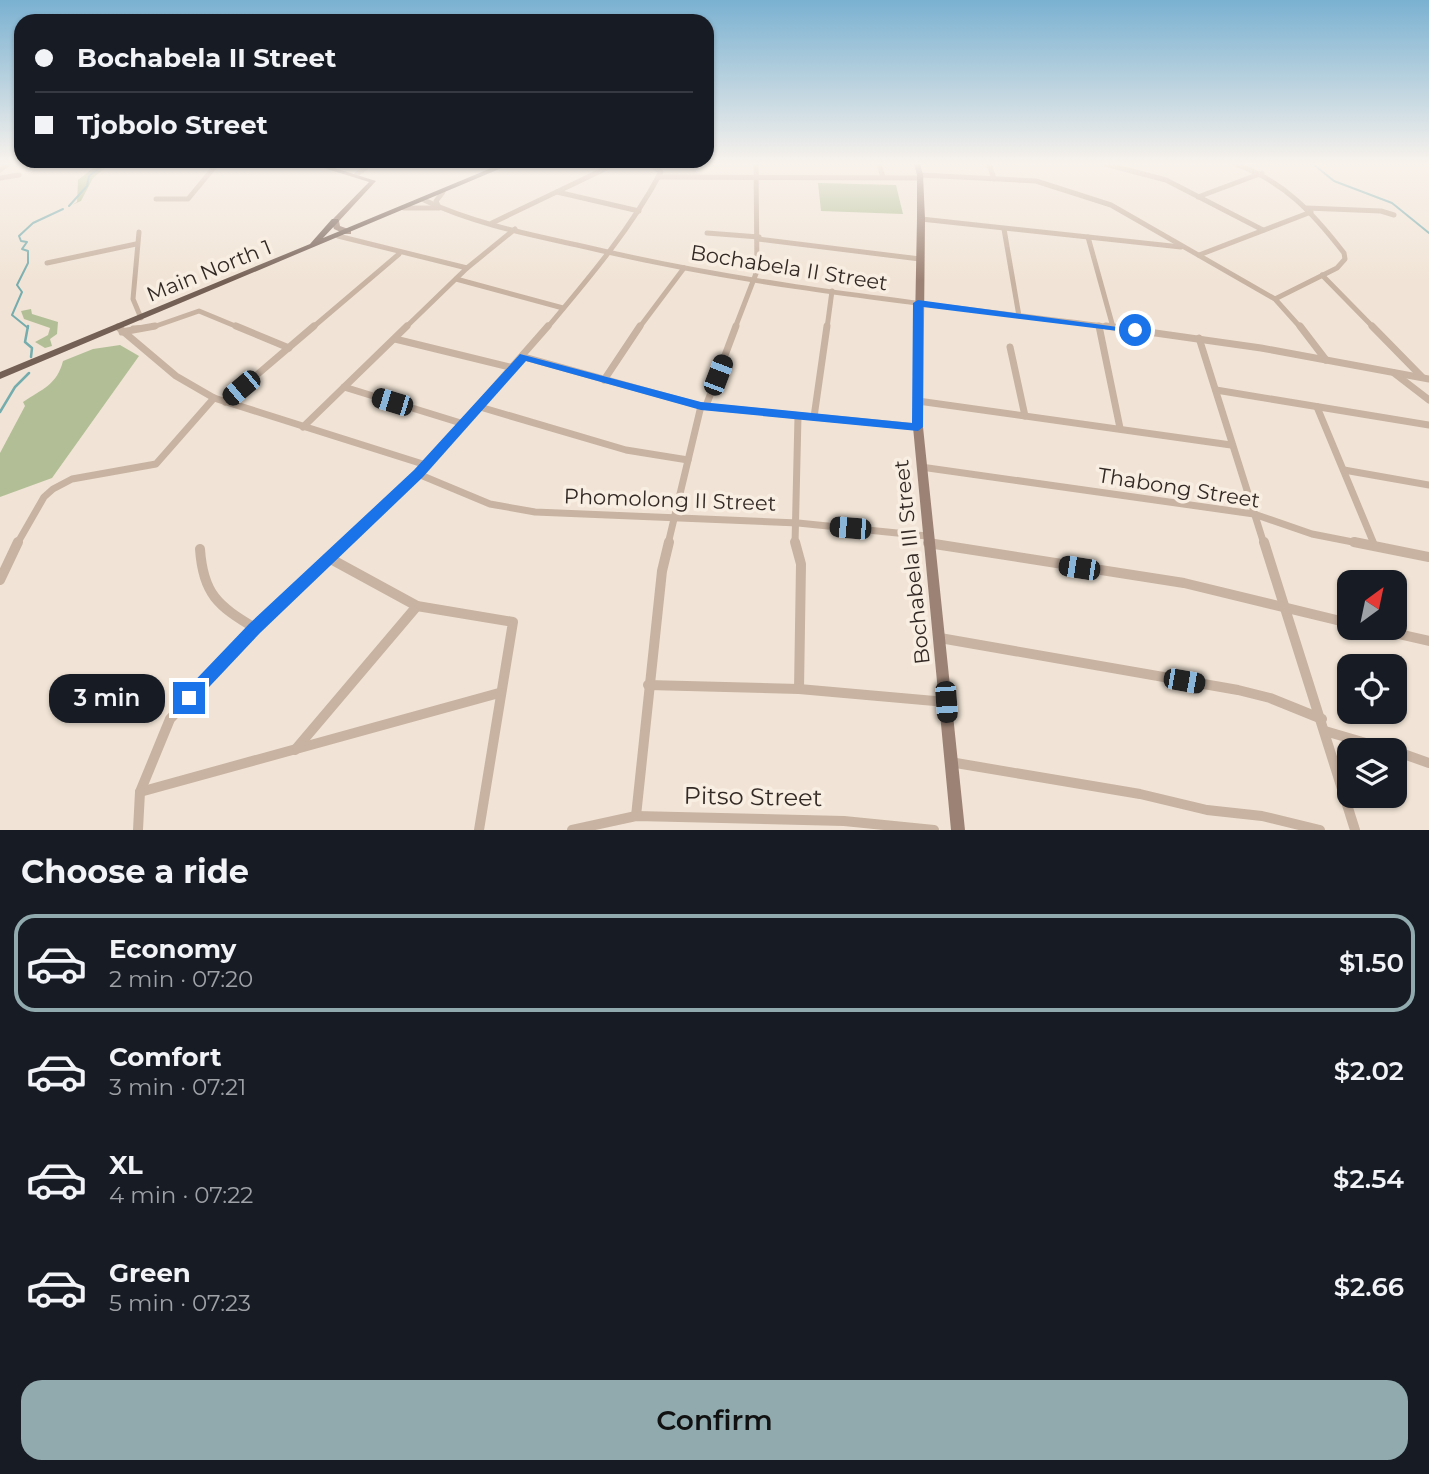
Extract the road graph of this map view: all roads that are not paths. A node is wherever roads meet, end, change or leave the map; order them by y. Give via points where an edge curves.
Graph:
1 (352, 203) edge
2 (417, 203) edge
3 (429, 203) edge
4 (437, 203) edge
5 (534, 203) edge
6 (603, 203) edge
7 (644, 203) edge
8 (757, 203) edge
9 (920, 203) edge
10 (1105, 203) edge
11 (1209, 203) edge
12 (1301, 203) edge
13 (404, 208) junction
14 (439, 208) junction
15 (1309, 210) junction
16 (639, 211) junction
17 (1394, 215) dead end
18 (921, 219) junction
19 (335, 221) junction
20 (492, 223) junction
21 (515, 229) junction
22 (1004, 229) junction
23 (1263, 230) junction
24 (139, 232) dead end
25 (348, 232) junction
26 (707, 233) dead end
27 (338, 236) junction
28 (1088, 237) junction
29 (759, 238) junction
30 (136, 244) junction
31 (1184, 247) junction
32 (307, 249) junction
33 (610, 253) junction
34 (399, 254) junction
35 (1199, 255) junction
36 (920, 259) junction
37 (47, 263) dead end
38 (467, 268) junction
39 (684, 268) junction
40 (1322, 275) junction
41 (456, 279) junction
42 (752, 281) junction
43 (832, 292) junction
44 (1275, 299) junction
45 (918, 303) junction
46 (563, 308) junction
47 (1019, 316) junction
48 (141, 318) junction
49 (1099, 326) junction
50 (1113, 327) junction
51 (120, 330) junction
52 (1199, 338) junction
53 (395, 339) junction
54 (1010, 347) dead end
55 (289, 348) junction
56 (524, 357) junction
57 (1326, 360) junction
58 (514, 368) junction
59 (1393, 372) junction
60 (0, 376) edge
61 (1426, 378) edge
62 (604, 380) junction
63 (344, 387) junction
64 (1216, 390) junction
65 (214, 398) junction
66 (1429, 400) edge
67 (918, 401) junction
68 (225, 402) junction
69 (703, 406) junction
70 (480, 407) junction
71 (1317, 407) junction
72 (798, 416) junction
73 (1025, 416) junction
74 (814, 417) junction
75 (464, 424) junction
76 (1429, 425) edge
77 (303, 427) junction
78 (918, 427) junction
79 (1120, 428) junction
80 (1231, 445) junction
81 (688, 460) junction
82 (426, 465) junction
83 (921, 467) junction
84 (1344, 470) junction
85 (418, 474) junction
86 (1429, 485) edge
87 (1254, 514) junction
88 (674, 518) junction
89 (798, 523) junction
90 (928, 539) junction
91 (1374, 544) junction
92 (201, 550) dead end
93 (1429, 557) edge
94 (330, 558) junction
95 (0, 580) edge
96 (417, 606) junction
97 (1286, 608) junction
98 (1337, 620) edge
99 (255, 628) junction
100 (1407, 636) edge
101 (940, 638) junction
102 (1429, 641) edge
103 (648, 685) junction
104 (799, 689) junction
105 (499, 692) junction
106 (946, 702) junction
107 (1322, 719) junction
108 (1325, 731) junction
109 (1349, 738) edge
110 (294, 751) junction
111 (1407, 755) edge
112 (949, 761) junction
113 (1429, 763) edge
114 (140, 792) junction
115 (636, 816) junction
116 (800, 824) edge
117 (594, 828) edge
118 (138, 830) edge
119 (479, 830) edge
120 (572, 830) edge
121 (934, 830) edge
122 (958, 830) edge
123 (1320, 830) edge
124 (1355, 830) edge

1 - 19 street
2 - 13 main road, Main North 1
3 - 14 street, Bochabela II Street
4 - 14 street
5 - 20 street
6 - 16 street
7 - 16 street
8 - 29 street
9 - 18 street, Bochabela III Street
10 - 31 street
11 - 23 street
12 - 15 street
13 - 14 street, Bochabela II Street
13 - 25 main road, Main North 1
14 - 20 street, Bochabela II Street
15 - 17 street
15 - 23 street
15 - 40 street via 1346,259
16 - 33 street
18 - 22 street
18 - 36 street, Bochabela III Street
19 - 25 street via 337,228
19 - 32 main road
20 - 21 street, Bochabela II Street
21 - 33 street, Bochabela II Street
21 - 38 street
22 - 28 street
22 - 47 street
23 - 35 street
24 - 30 street
25 - 27 main road, Main North 1
26 - 29 street
27 - 32 main road, Main North 1
27 - 34 street
28 - 31 street
28 - 50 street
29 - 36 street
29 - 42 street
30 - 37 street
30 - 48 street via 133,299
31 - 35 street
32 - 48 main road, Main North 1
33 - 39 street, Bochabela II Street
33 - 46 street
34 - 38 street
34 - 55 street
35 - 44 street
36 - 45 street, Bochabela III Street
38 - 41 street
39 - 42 street, Bochabela II Street
39 - 62 street
40 - 44 street
40 - 61 street
41 - 46 street
41 - 53 street
42 - 43 street, Bochabela II Street
42 - 69 street
43 - 45 street, Bochabela II Street
43 - 74 street
44 - 57 street
45 - 47 street, Bochabela II Street
45 - 67 street, Bochabela III Street
46 - 56 street
47 - 49 street, Bochabela II Street
48 - 51 main road, Main North 1
49 - 50 street, Bochabela II Street
49 - 79 street
50 - 52 street, Bochabela II Street
51 - 55 street via 153,327 199,311
51 - 60 main road, Main North 1
51 - 65 street via 176,376
52 - 57 street, Bochabela II Street
52 - 64 street
53 - 58 street
53 - 63 street
54 - 73 street
55 - 68 street
56 - 58 street
56 - 62 street
57 - 59 street, Bochabela II Street
58 - 70 street
59 - 61 street, Bochabela II Street
59 - 66 street
62 - 69 street
63 - 75 street
63 - 77 street
64 - 71 street
64 - 80 street
65 - 68 street
65 - 95 street via 156,464 72,479 53,489 44,497
67 - 73 street
67 - 78 street, Bochabela III Street
68 - 77 street
69 - 72 street
69 - 81 street
70 - 75 street
70 - 81 street via 626,450
71 - 76 street
71 - 84 street
72 - 74 street
72 - 89 street
73 - 79 street
74 - 78 street
75 - 82 street
77 - 82 street
78 - 83 street, Bochabela III Street
79 - 80 street
80 - 87 street
81 - 88 street
82 - 85 street
83 - 87 street, Thabong Street
83 - 90 street, Bochabela III Street
84 - 86 street
84 - 91 street
85 - 88 street, Phomolong II Street via 491,504 535,512
85 - 94 street
87 - 91 street, Thabong Street via 1312,534
87 - 97 street
88 - 89 street, Phomolong II Street
88 - 103 street via 662,572
89 - 90 street, Phomolong II Street
89 - 104 street via 793,537 801,564
90 - 97 street, Phomolong II Street via 1184,583
90 - 101 street, Bochabela III Street
91 - 93 street, Thabong Street
92 - 99 street via 201,569 217,606
94 - 96 street
94 - 99 street
96 - 105 street via 513,622
96 - 110 street
97 - 98 street, Phomolong II Street
97 - 107 street
99 - 114 street via 170,719
100 - 102 street
101 - 106 street, Bochabela III Street
101 - 107 street via 1238,691
103 - 104 street
103 - 115 street
104 - 106 street
105 - 110 street
105 - 119 street
106 - 112 street, Bochabela III Street
107 - 108 street
108 - 109 street
108 - 124 street
110 - 114 street
111 - 113 street
112 - 122 street, Bochabela III Street
112 - 123 street
114 - 118 street
115 - 116 street, Pitso Street
115 - 117 street, Pitso Street
116 - 121 street, Pitso Street via 882,822
117 - 120 street, Pitso Street

